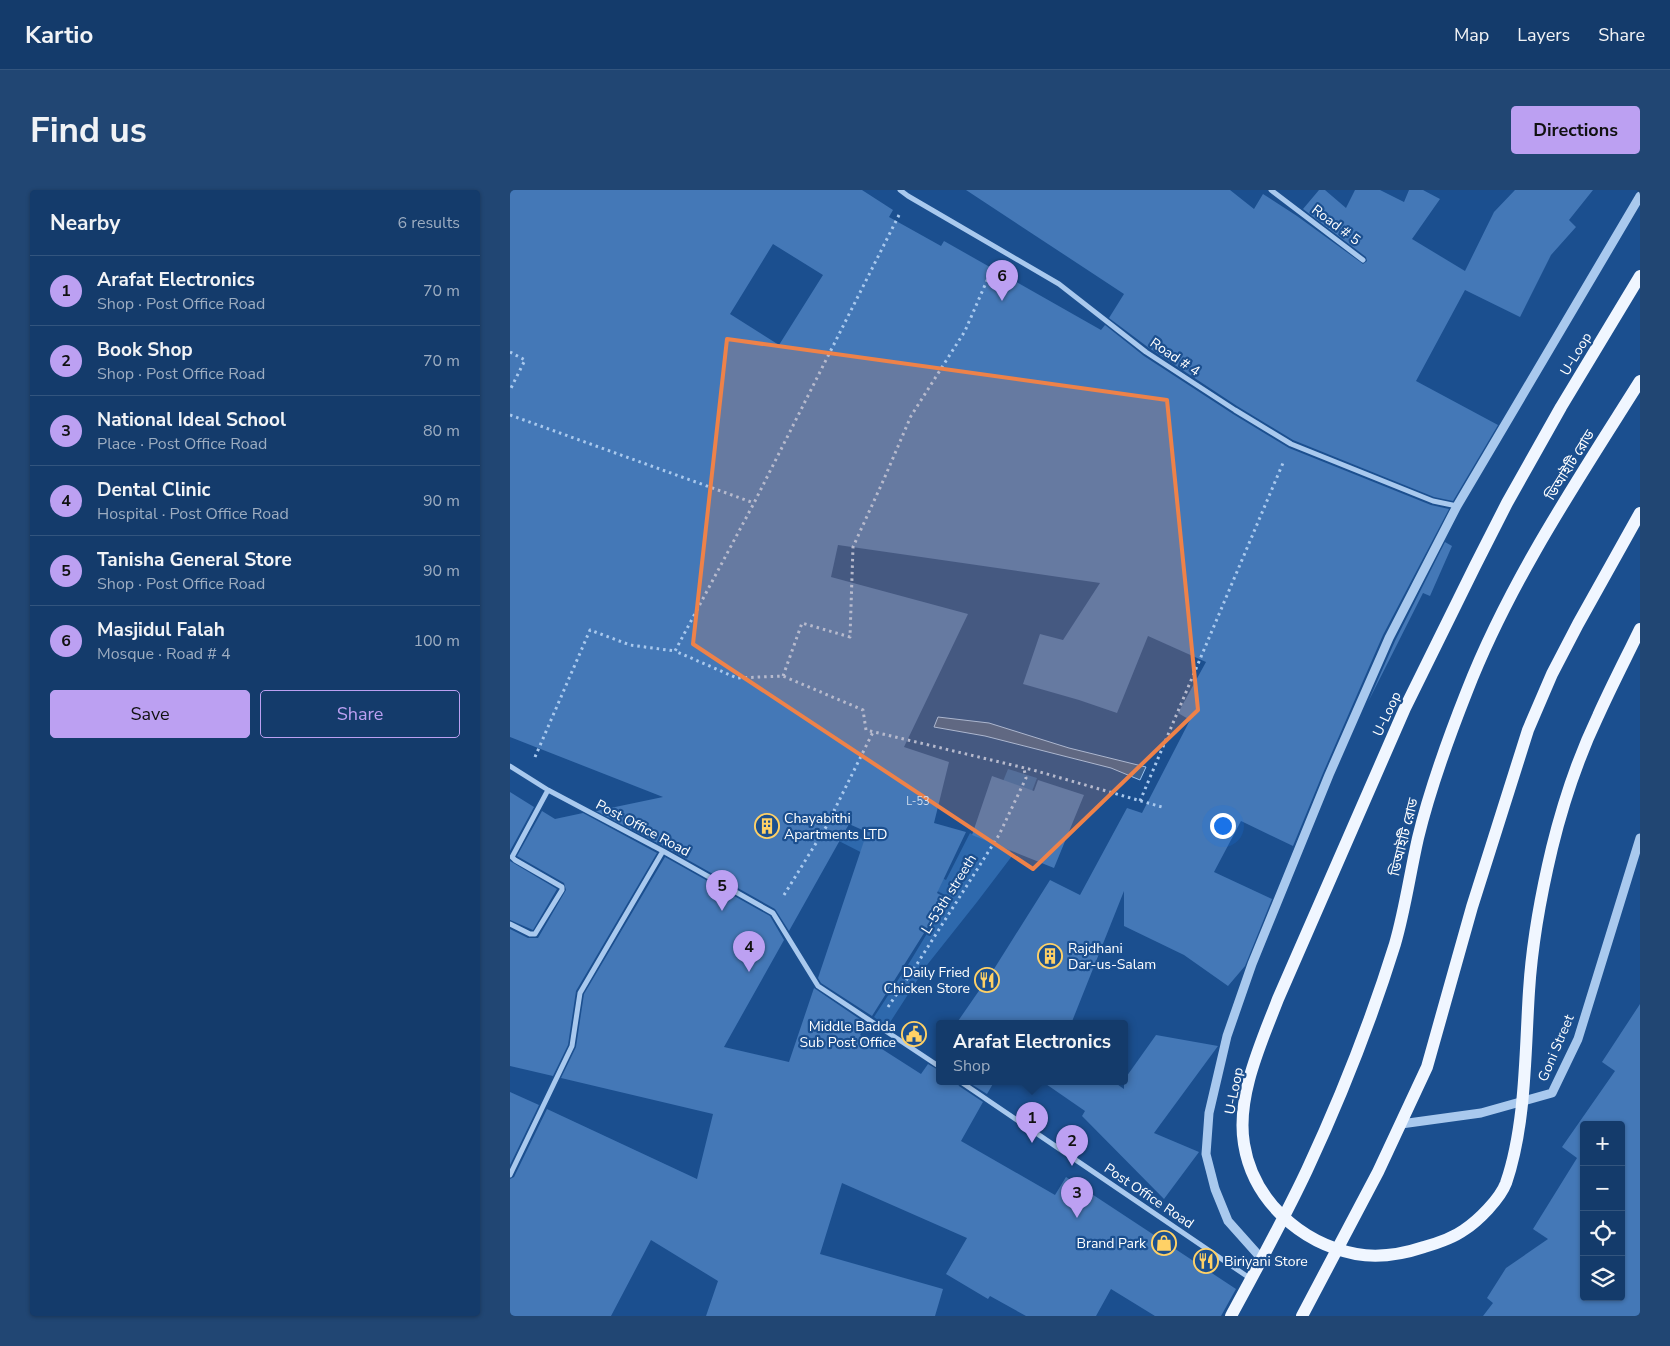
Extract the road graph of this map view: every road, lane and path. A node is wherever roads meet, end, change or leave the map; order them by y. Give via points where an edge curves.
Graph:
1 (900, 190) edge
2 (1271, 190) edge
3 (908, 196) junction
4 (1640, 196) edge
5 (1001, 250) junction
6 (1363, 260) dead end
7 (1640, 276) edge
8 (510, 352) edge
9 (1640, 381) edge
10 (510, 390) edge
11 (510, 415) edge
12 (1291, 444) junction
13 (754, 503) junction
14 (1457, 506) junction
15 (1640, 513) edge
16 (1640, 629) edge
17 (675, 651) junction
18 (782, 676) junction
19 (873, 732) junction
20 (510, 766) edge
21 (1024, 769) junction
22 (527, 776) junction
23 (548, 790) junction
24 (1140, 801) junction
25 (1162, 807) dead end
26 (1640, 838) edge
27 (663, 851) junction
28 (774, 913) junction
29 (510, 924) edge
30 (876, 1024) junction
31 (936, 1064) edge
32 (965, 1085) edge
33 (1402, 1124) junction
34 (510, 1175) edge
35 (1261, 1258) junction
36 (1251, 1279) junction
37 (1231, 1316) edge
38 (1302, 1316) edge

1 - 3 street, Road # 4
2 - 6 street, Road # 5
3 - 5 street, Road # 4
3 - 13 path
4 - 14 street
5 - 12 street, Road # 4 via 1058,284 1146,352
5 - 18 path via 965,331 910,416 853,547 850,637 802,623
7 - 16 main road, U-Loop via 1507,503 1405,708 1278,999 1251,1074 1243,1110 1243,1142 1250,1171 1267,1200 1304,1234 1356,1254 1408,1252 1462,1232 1484,1215 1505,1186 1517,1142 1529,988 1538,916 1552,848 1572,781 1597,718
8 - 10 path via 525,360
9 - 35 main road, ডিআইটি রোড via 1569,493 1515,587 1468,690 1436,775 1418,836 1395,942 1346,1083
11 - 13 path
12 - 14 street, Road # 4 via 1433,501
12 - 24 path
13 - 17 path
14 - 35 street via 1389,638 1329,775 1252,964 1227,1036 1209,1113 1206,1154 1214,1189 1228,1221
15 - 33 main road via 1552,674 1528,730 1472,907 1427,1067
17 - 18 path via 737,678
17 - 22 path via 630,645 590,630
18 - 19 path via 863,710 866,730
19 - 21 path
19 - 28 path via 826,827
20 - 22 street, Post Office Road
21 - 24 path
21 - 30 path, L-53th streeth via 1026,778 999,835
22 - 23 street, Post Office Road
23 - 27 street, Post Office Road
23 - 29 street via 512,857 562,887 562,890 535,934
24 - 25 path
26 - 33 street, Goni Street via 1578,1039 1552,1093 1481,1113
27 - 28 street, Post Office Road
27 - 34 street via 580,993 572,1046
28 - 30 street, Post Office Road via 818,986
30 - 31 street, Post Office Road
32 - 36 street, Post Office Road
33 - 38 main road
35 - 36 main road, ডিআইটি রোড
36 - 37 main road, ডিআইটি রোড

